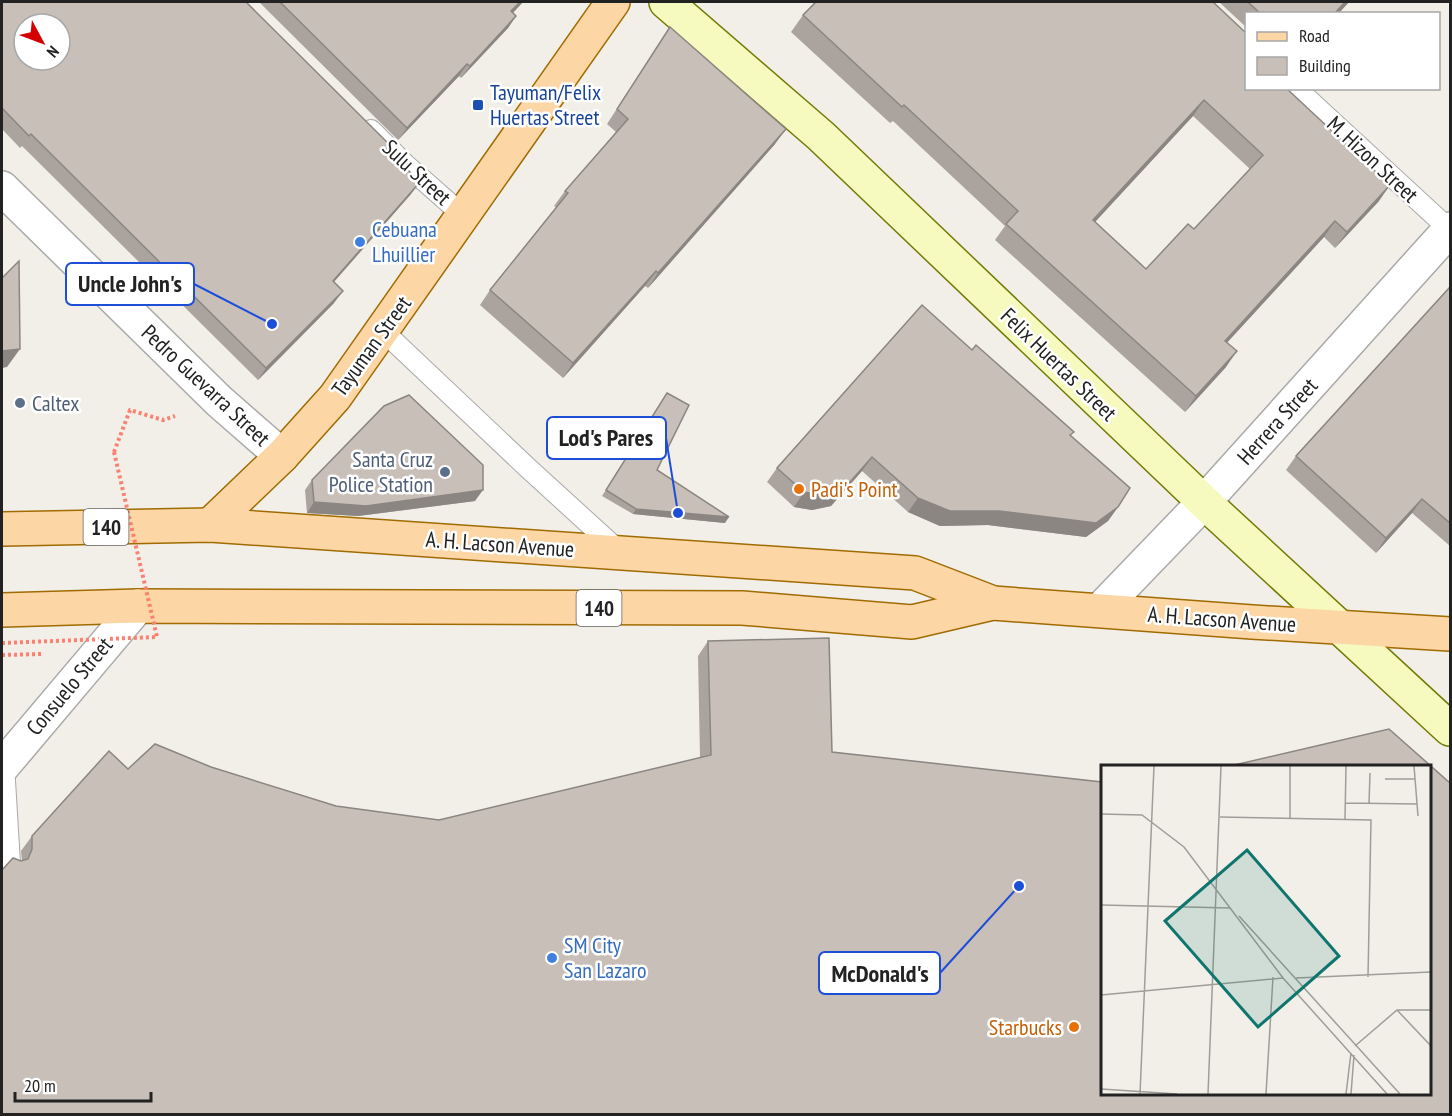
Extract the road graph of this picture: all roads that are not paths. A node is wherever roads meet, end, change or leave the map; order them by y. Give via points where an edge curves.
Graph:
1 (613, 2) edge
2 (666, 2) edge
3 (1298, 90) edge
4 (357, 116) edge
5 (2, 188) edge
6 (464, 216) junction
7 (1450, 230) edge
8 (383, 331) junction
9 (282, 456) junction
10 (1204, 502) junction
11 (210, 525) junction
12 (2, 529) edge
13 (620, 552) junction
14 (993, 603) junction
15 (138, 606) junction
16 (2, 610) edge
17 (1100, 610) junction
18 (1338, 626) junction
19 (1450, 634) edge
20 (1450, 729) edge
21 (3, 766) edge
22 (10, 864) edge

1 - 6 main road, Tayuman Street
2 - 10 street, Felix Huertas Street via 821,136
3 - 7 lane, M. Hizon Street
4 - 6 lane, Sulu Street
5 - 9 street, Pedro Guevarra Street via 219,401
6 - 8 main road, Tayuman Street
7 - 10 street, Herrera Street
8 - 9 main road, Tayuman Street via 335,397
8 - 13 lane
9 - 11 main road, Tayuman Street
10 - 17 street, Herrera Street
10 - 18 street, Felix Huertas Street
11 - 12 main road, A. H. Lacson Avenue / 140
11 - 13 main road, A. H. Lacson Avenue
13 - 14 main road, A. H. Lacson Avenue via 915,573
14 - 15 main road, A. H. Lacson Avenue / 140 via 912,622 742,608
14 - 17 main road, A. H. Lacson Avenue / 140
15 - 16 main road, A. H. Lacson Avenue / 140
15 - 21 street, Consuelo Street
17 - 18 main road, A. H. Lacson Avenue
18 - 19 main road, A. H. Lacson Avenue
18 - 20 street, Felix Huertas Street
21 - 22 lane

